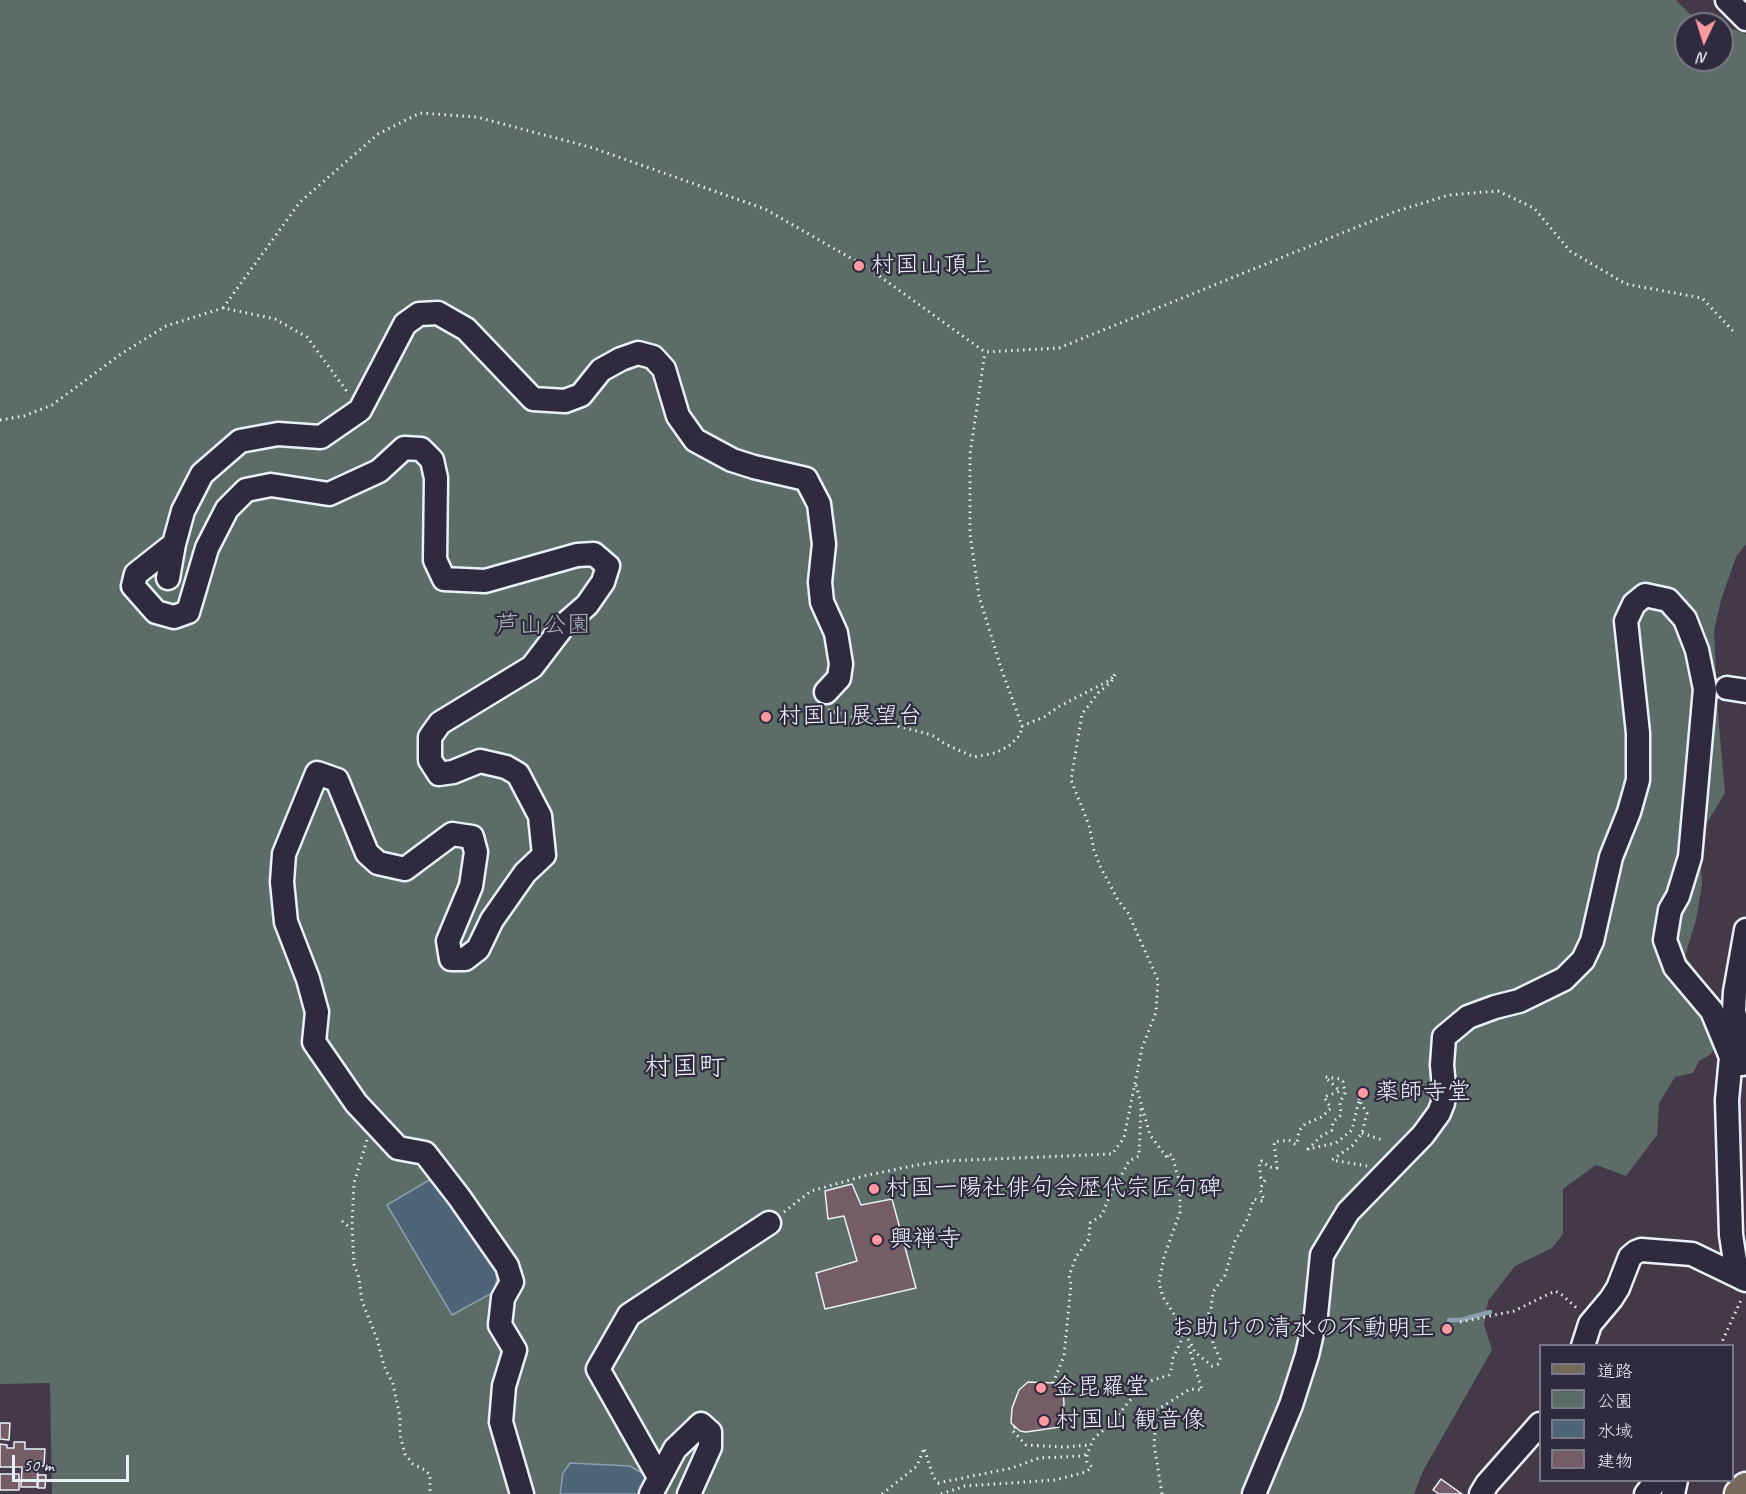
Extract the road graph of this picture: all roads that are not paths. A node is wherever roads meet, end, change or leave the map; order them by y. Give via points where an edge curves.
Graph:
1 (1727, 0) edge
2 (1746, 19) edge
3 (174, 544) junction
4 (168, 578) dead end
5 (826, 692) road end
6 (1746, 930) edge
7 (1744, 1069) edge
8 (1728, 1094) junction
9 (769, 1223) road end
10 (1744, 1284) edge
11 (1584, 1344) edge
12 (1539, 1425) edge
13 (1655, 1482) edge
14 (655, 1485) edge
15 (1746, 1487) edge
16 (522, 1494) edge
17 (689, 1494) edge
18 (1254, 1494) edge
19 (1481, 1494) edge
20 (1646, 1494) edge
21 (1739, 1494) edge

1 - 2 street
3 - 4 street
3 - 5 street via 183,512 202,474 240,441 278,434 321,437 360,410 405,324 419,314 438,313 466,329 533,399 565,402 580,394 601,370 638,353 653,357 664,369 678,416 695,440 732,460 806,479 819,504 824,544 822,602 836,633 841,664 839,678
3 - 16 street via 136,574 133,586 156,612 174,617 188,612 207,548 227,509 246,490 271,485 329,494 379,471 404,448 421,448 432,460 436,478 435,560 444,579 485,581 577,555 594,554 609,566 587,605 564,626 532,667 440,723 430,737 430,760 439,774 480,761 506,767 518,774 540,816 544,855 525,873 492,920 478,949 465,959 451,959 448,941 471,886 476,852 472,837 452,834 405,869 378,863 368,853 337,780 317,773 284,854 286,922 317,1012 314,1042 356,1103 398,1148 425,1153 507,1266 512,1282 503,1298 500,1325 515,1350 504,1386 501,1422
6 - 7 street via 1734,1001
7 - 8 street via 1738,1085
8 - 10 street via 1732,1247
8 - 18 street via 1731,1057 1726,1043 1712,1011 1675,967 1665,939 1670,910 1690,857 1705,689 1697,650 1685,619 1668,600 1645,596 1634,604 1626,621 1638,733 1638,780 1611,858 1592,941 1583,960 1564,979 1519,1001 1468,1017 1444,1037 1443,1103 1439,1113 1423,1135 1348,1212 1322,1255 1307,1355
9 - 14 street via 629,1315 598,1369
10 - 11 street via 1692,1254 1641,1250 1630,1257 1618,1288 1592,1320
12 - 19 street
13 - 20 street
14 - 17 street via 675,1449 701,1424 710,1432 710,1447
15 - 21 main road

